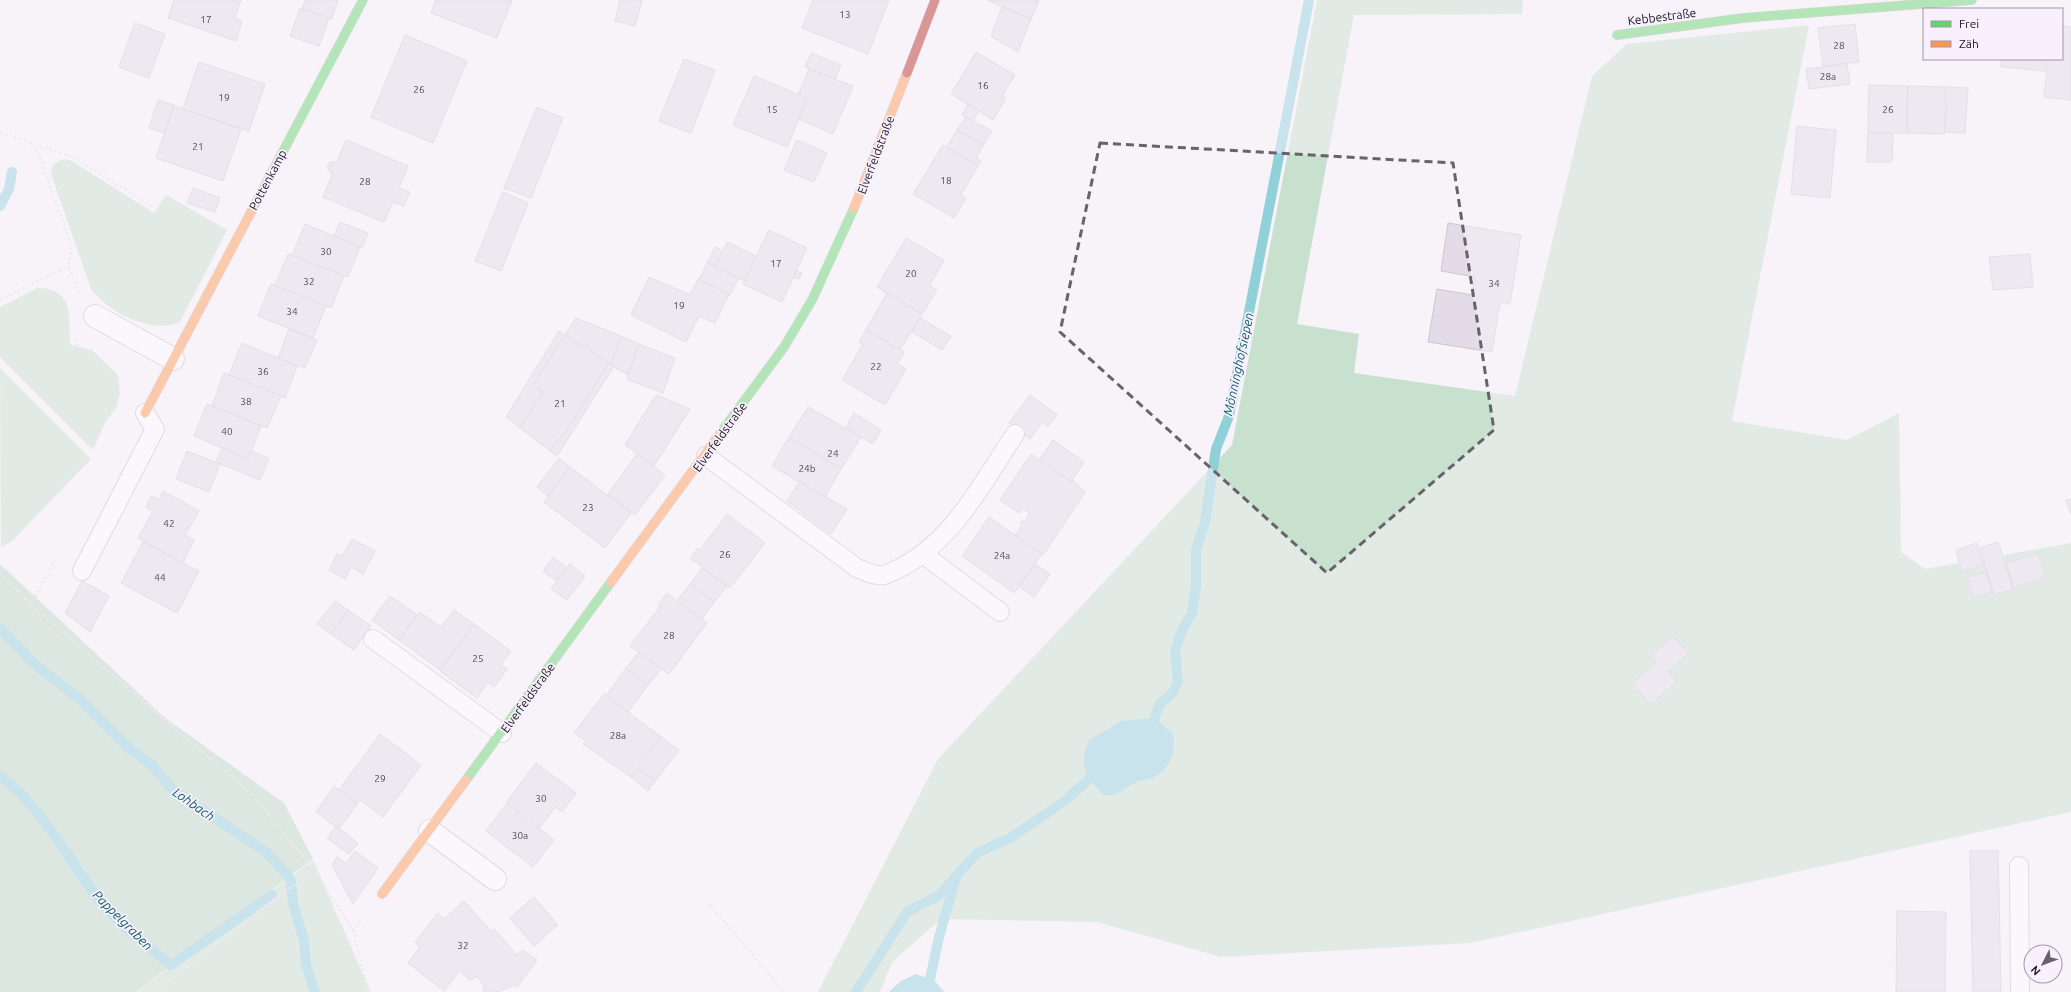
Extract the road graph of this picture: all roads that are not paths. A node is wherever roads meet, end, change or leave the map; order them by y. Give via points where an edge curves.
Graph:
1 (363, 0) edge
2 (935, 0) edge
3 (1972, 0) edge
4 (1617, 35) dead end
5 (95, 316) road end
6 (173, 359) junction
7 (145, 414) joint
8 (1015, 434) dead end
9 (706, 456) junction
10 (923, 554) junction
11 (82, 571) dead end
12 (1000, 612) dead end
13 (373, 639) dead end
14 (502, 733) junction
15 (430, 831) junction
16 (2019, 866) dead end
17 (495, 879) dead end
18 (382, 894) dead end
19 (2020, 992) edge

1 - 6 street, Pottenkamp
2 - 9 street, Elverfeldstraße via 861,193 812,300 784,347
3 - 4 street, Kebbestraße via 1744,18
5 - 6 street
6 - 7 street, Pottenkamp
7 - 11 lane via 155,429
8 - 10 lane via 965,509
9 - 10 lane via 858,568 873,575 885,575
9 - 14 street, Elverfeldstraße
10 - 12 lane
13 - 14 lane
14 - 15 street, Elverfeldstraße
15 - 17 street
15 - 18 street, Elverfeldstraße
16 - 19 lane

